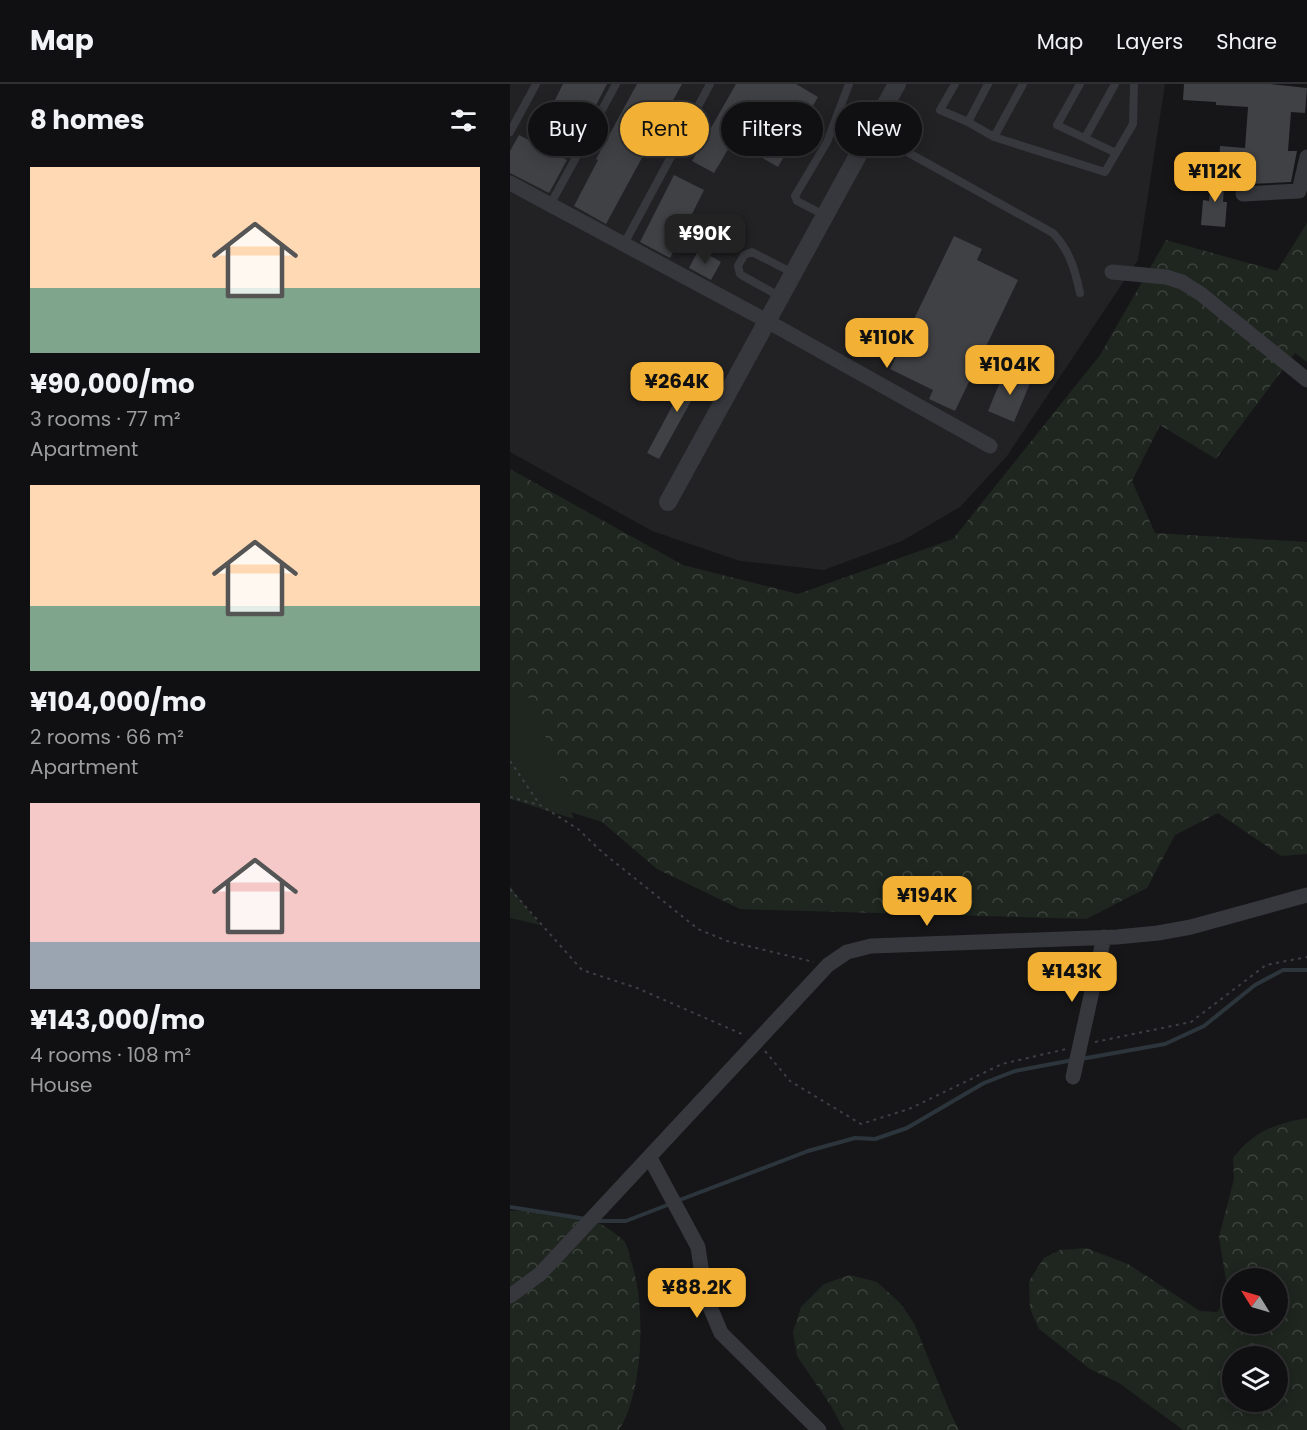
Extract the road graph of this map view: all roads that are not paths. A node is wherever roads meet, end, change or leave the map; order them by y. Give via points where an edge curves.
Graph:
1 (536, 84) edge
2 (616, 84) edge
3 (710, 84) edge
4 (849, 84) edge
5 (897, 84) edge
6 (954, 84) edge
7 (988, 84) edge
8 (1023, 84) edge
9 (1080, 84) edge
10 (1115, 84) edge
11 (1134, 84) edge
12 (887, 102) edge
13 (968, 122) junction
14 (510, 132) edge
15 (994, 137) junction
16 (1085, 138) junction
17 (1116, 153) junction
18 (858, 156) edge
19 (914, 156) edge
20 (1307, 157) edge
21 (510, 183) edge
22 (1243, 194) dead end
23 (550, 205) junction
24 (825, 216) junction
25 (624, 244) junction
26 (1112, 272) dead end
27 (794, 273) junction
28 (1080, 294) dead end
29 (781, 297) junction
30 (767, 321) junction
31 (1307, 380) edge
32 (990, 446) dead end
33 (668, 502) dead end
34 (1307, 895) edge
35 (1104, 937) junction
36 (1073, 1077) dead end
37 (650, 1158) junction
38 (510, 1296) edge
39 (819, 1430) edge

1 - 14 lane
2 - 23 lane
3 - 25 lane
4 - 24 lane via 827,142 795,196 797,201
5 - 12 street
6 - 13 lane via 940,110
7 - 13 lane
8 - 15 lane
9 - 16 lane via 1057,125
10 - 16 lane
11 - 17 lane via 1133,124
13 - 15 lane
15 - 17 lane via 1105,172
16 - 17 lane
18 - 24 street
19 - 28 lane via 1053,233 1064,245 1074,267
20 - 22 street via 1299,192
21 - 23 street
23 - 25 street
24 - 27 street
25 - 30 street
26 - 31 street via 1182,282
27 - 29 street
27 - 29 lane via 752,252 744,255 738,266 740,274
29 - 30 street
30 - 32 street
30 - 33 street
34 - 35 street via 1191,927
35 - 36 street
35 - 37 street via 871,945 847,952 828,965
37 - 38 street via 540,1274
37 - 39 street via 698,1247 705,1295 721,1333

